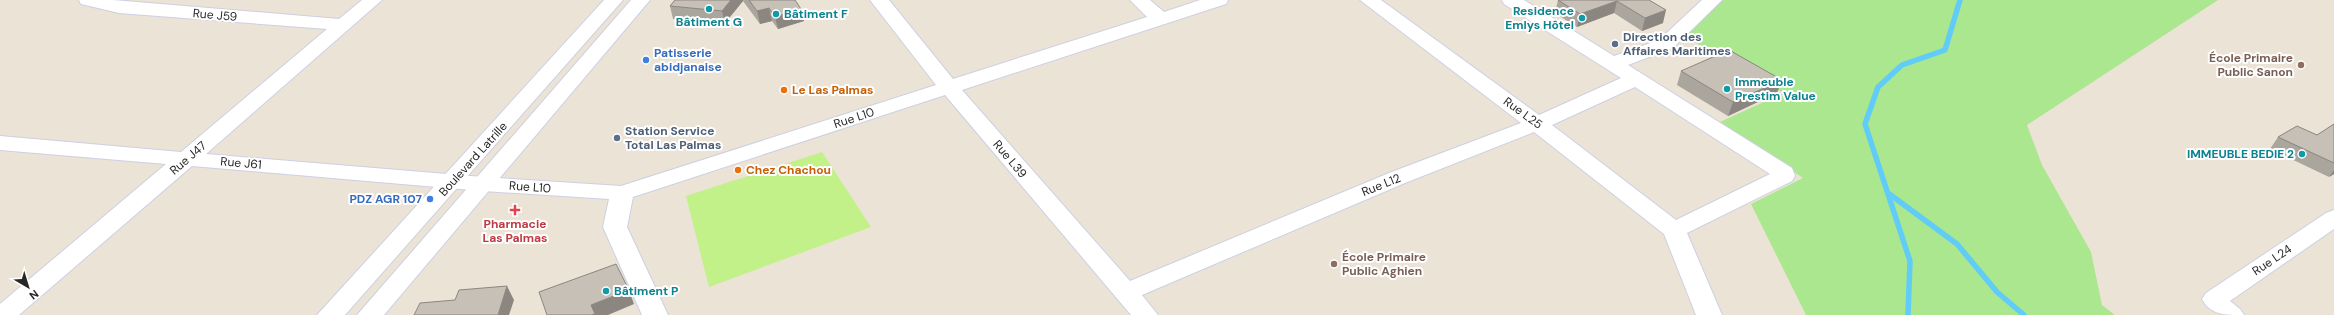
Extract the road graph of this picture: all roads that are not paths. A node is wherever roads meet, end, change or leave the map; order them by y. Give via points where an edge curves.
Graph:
1 (88, 0) edge
2 (373, 0) edge
3 (614, 0) edge
4 (640, 0) edge
5 (879, 0) edge
6 (1139, 0) edge
7 (1219, 0) edge
8 (1369, 0) edge
9 (1511, 0) edge
10 (1713, 0) edge
11 (1162, 19) junction
12 (343, 25) junction
13 (1612, 64) junction
14 (1636, 79) junction
15 (949, 87) junction
16 (1537, 124) junction
17 (0, 143) edge
18 (188, 159) junction
19 (453, 182) junction
20 (483, 184) junction
21 (622, 193) junction
22 (2334, 218) edge
23 (1674, 230) junction
24 (1126, 292) junction
25 (2224, 310) edge
26 (3, 315) edge
27 (330, 315) edge
28 (370, 315) edge
29 (655, 315) edge
30 (1145, 315) edge
31 (1709, 315) edge

1 - 12 street, Rue J59 via 119,6
2 - 12 street, Rue J47
3 - 19 street, Boulevard Latrille
4 - 20 street, Boulevard Latrille
5 - 15 street, Rue L39
6 - 11 street
7 - 11 street, Rue L10
8 - 16 street, Rue L25
9 - 13 street
10 - 13 street via 1666,44
11 - 15 street, Rue L10
12 - 18 street, Rue J47
13 - 14 street
14 - 16 street, Rue L12
14 - 23 street via 1784,173 1784,176
15 - 21 street, Rue L10
15 - 24 street, Rue L39
16 - 23 street, Rue L25
16 - 24 street, Rue L12 via 1397,178
17 - 18 street, Rue J61
18 - 19 street, Rue J61
18 - 26 street, Rue J47
19 - 20 street, Rue J61
19 - 27 street, Boulevard Latrille
20 - 21 street, Rue L10
20 - 28 street, Boulevard Latrille
21 - 29 street via 615,227
22 - 25 street, Rue L24 via 2215,299
23 - 31 street
24 - 30 street, Rue L39

